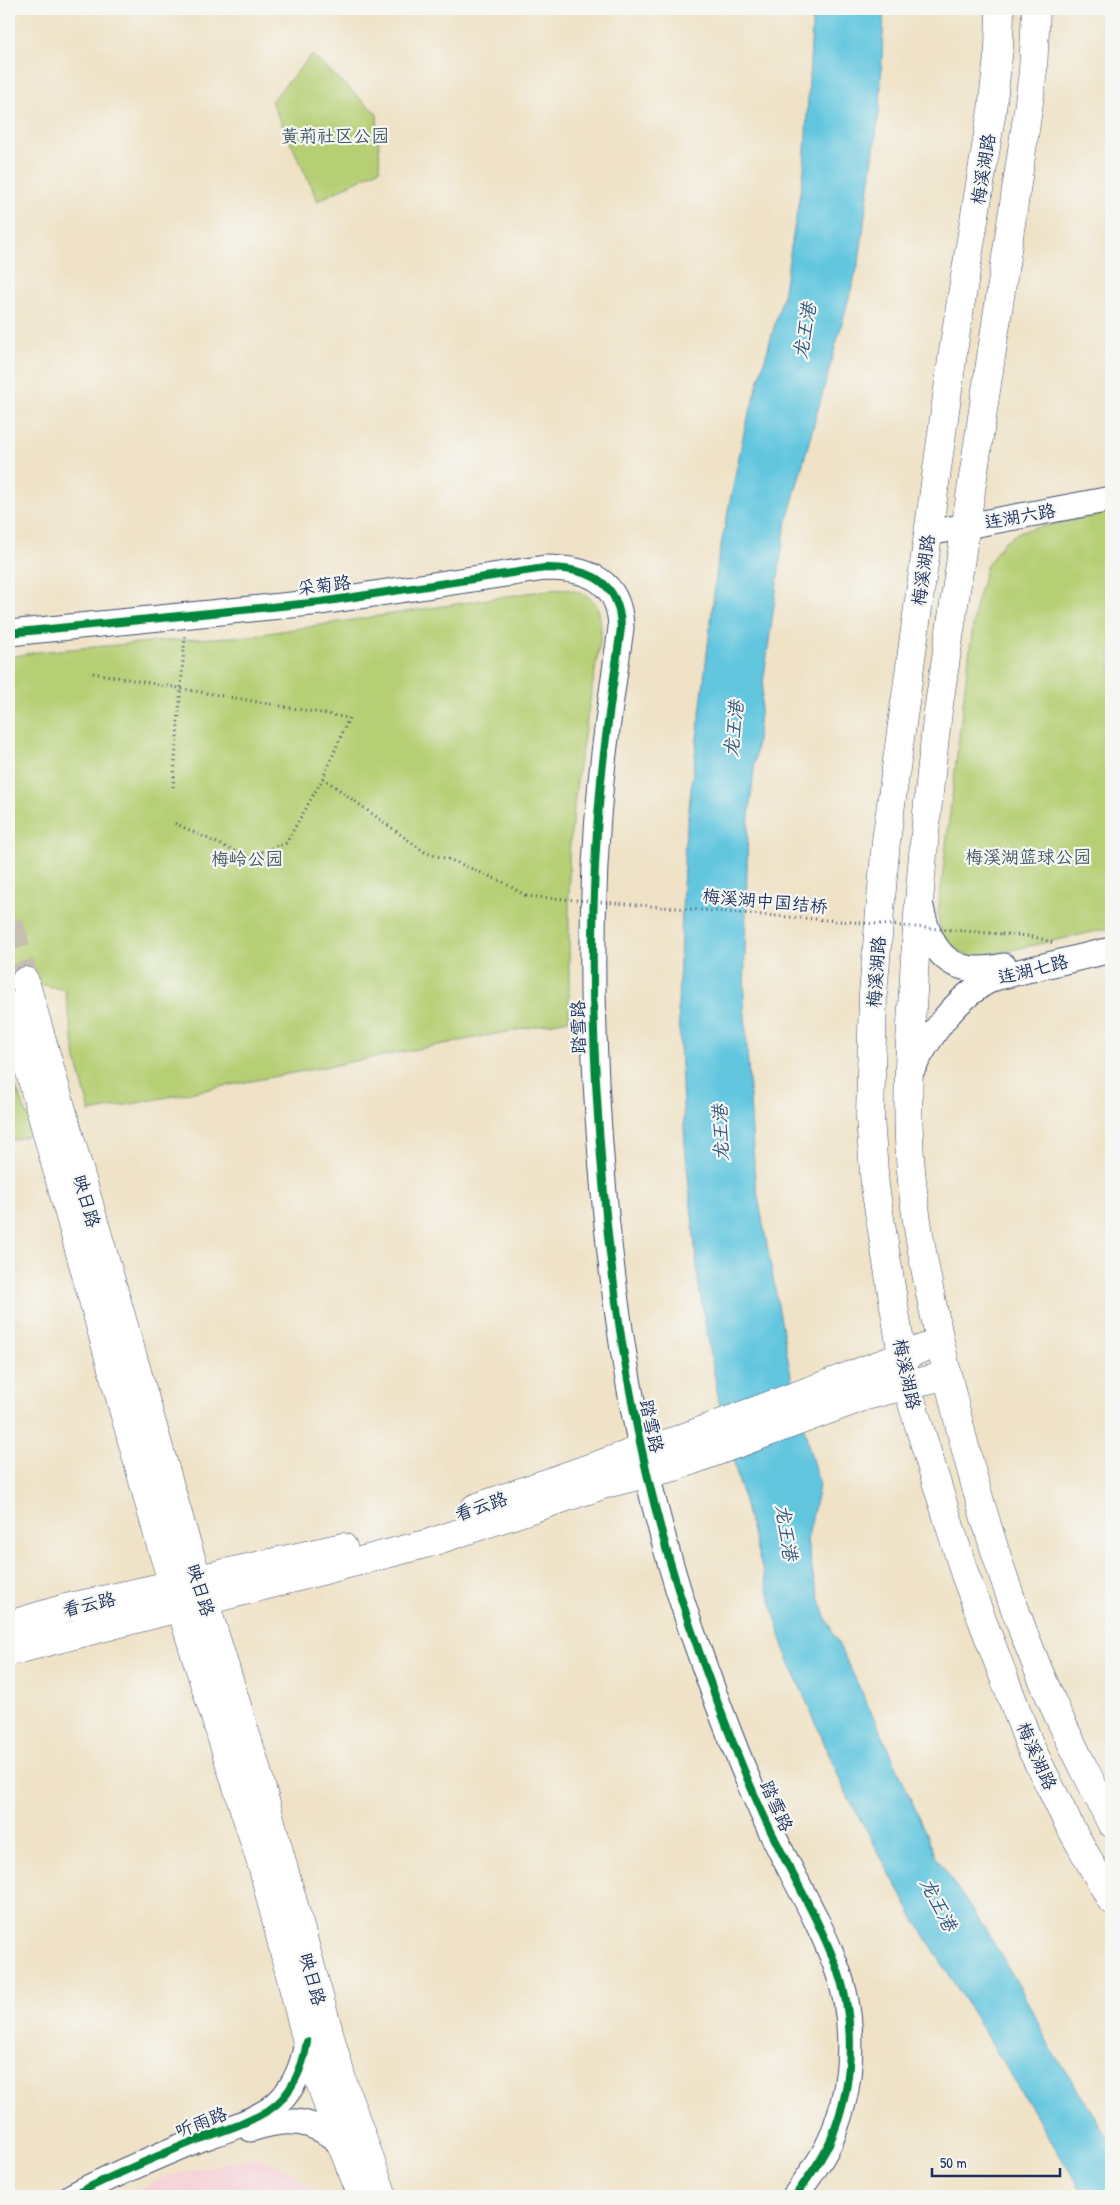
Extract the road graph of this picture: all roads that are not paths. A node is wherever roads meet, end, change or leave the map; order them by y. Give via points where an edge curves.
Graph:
1 (1000, 9) edge
2 (1036, 9) edge
3 (1111, 488) edge
4 (1111, 499) edge
5 (968, 518) junction
6 (930, 526) junction
7 (616, 614) junction
8 (9, 633) edge
9 (9, 642) edge
10 (918, 889) junction
11 (1111, 941) edge
12 (1111, 950) edge
13 (26, 981) tunnel mouth
14 (9, 1005) tunnel mouth
15 (909, 1075) junction
16 (940, 1342) junction
17 (902, 1357) junction
18 (947, 1375) junction
19 (865, 1384) junction
20 (907, 1387) junction
21 (639, 1464) junction
22 (189, 1594) junction
23 (9, 1625) edge
24 (9, 1652) edge
25 (1111, 1823) edge
26 (1111, 1900) edge
27 (307, 2042) junction
28 (342, 2145) junction
29 (72, 2196) edge
30 (90, 2196) edge
31 (362, 2196) edge
32 (383, 2196) edge
33 (784, 2196) edge
34 (795, 2196) edge

1 - 6 main road, 梅溪湖路 via 992,110
2 - 5 main road, 梅溪湖路 via 1028,110
3 - 5 street, 连湖六路
4 - 5 street, 连湖六路
5 - 6 street, 连湖六路
5 - 10 main road, 梅溪湖路 via 938,711
6 - 17 main road, 梅溪湖路 via 886,840 872,1036 870,1117 875,1187
7 - 8 street, 采菊路 via 611,592 602,581 566,568 546,568 321,602
7 - 9 street, 采菊路 via 598,588 564,575 323,610
7 - 21 street, 踏雪路 via 622,628 601,780 592,995 607,1236
10 - 11 street, 连湖七路 via 931,941 939,952 962,967 989,970
10 - 15 main road, 梅溪湖路
12 - 15 street, 连湖七路 via 982,983 948,1015
13 - 22 main road, 映日路
14 - 22 main road, 映日路
15 - 16 main road, 梅溪湖路 via 910,1169 922,1261
16 - 17 main road
16 - 18 main road, 梅溪湖路
17 - 19 main road
17 - 20 main road, 梅溪湖路
18 - 20 main road
18 - 25 main road, 梅溪湖路 via 990,1530 1018,1615 1052,1703
19 - 20 main road
19 - 21 main road, 看云路 via 673,1455
20 - 26 main road, 梅溪湖路 via 965,1575 1030,1746 1068,1824
21 - 22 main road, 看云路 via 606,1484 429,1542
21 - 33 street, 踏雪路 via 643,1503 675,1608 723,1741 836,1993 842,2043 840,2075 828,2124 808,2162
21 - 34 street, 踏雪路 via 704,1667 762,1812 821,1930 844,1993 849,2043 848,2079 836,2128 816,2167
22 - 23 main road, 看云路 via 66,1608
22 - 24 main road, 看云路
22 - 27 main road, 映日路
22 - 32 main road, 映日路 via 279,1847 343,2083
27 - 28 main road, 映日路
27 - 29 street, 听雨路 via 303,2062 293,2083 269,2110 146,2160
28 - 30 street, 听雨路 via 309,2124 272,2122 158,2165
28 - 31 main road, 映日路

